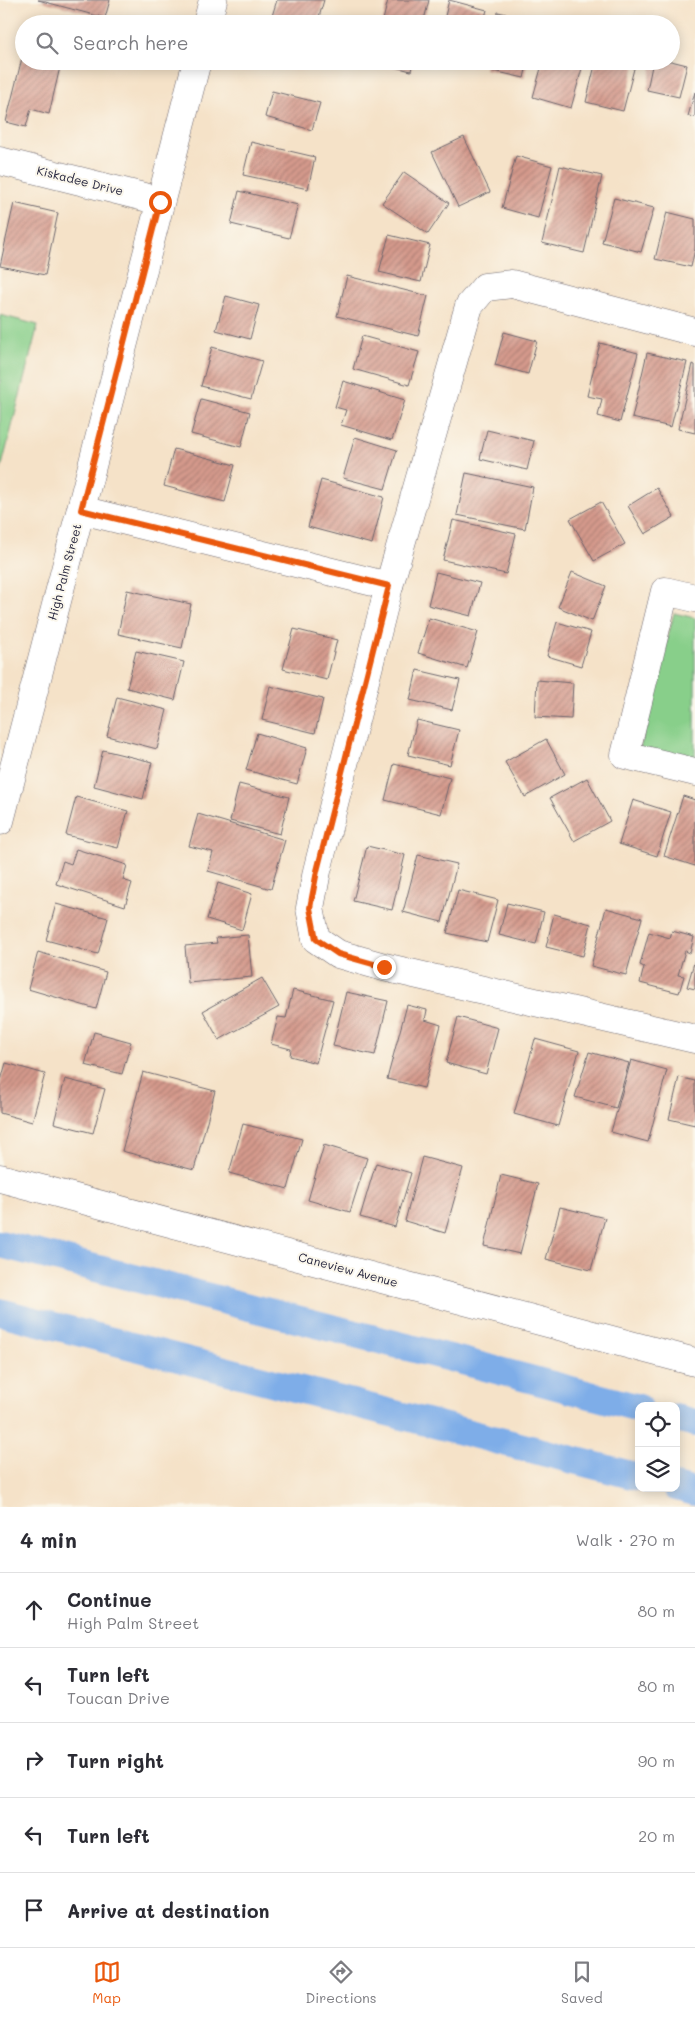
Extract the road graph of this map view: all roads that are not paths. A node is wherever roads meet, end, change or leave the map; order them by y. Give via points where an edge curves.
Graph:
1 (213, 0) edge
2 (209, 15) edge
3 (195, 70) edge
4 (0, 160) edge
5 (160, 202) junction
6 (695, 332) edge
7 (81, 510) junction
8 (389, 586) junction
9 (695, 598) edge
10 (695, 772) edge
11 (0, 820) edge
12 (695, 1039) edge
13 (0, 1178) edge
14 (695, 1362) edge

1 - 2 street
3 - 5 street, High Palm Street
4 - 5 street, Kiskadee Drive
5 - 7 street, High Palm Street
6 - 8 street via 512,284 485,287 469,306
7 - 8 street
7 - 11 street, High Palm Street
8 - 12 street via 317,871 310,908 316,939 338,954 384,967
9 - 10 street via 665,591 625,755
13 - 14 street, Caneview Avenue

